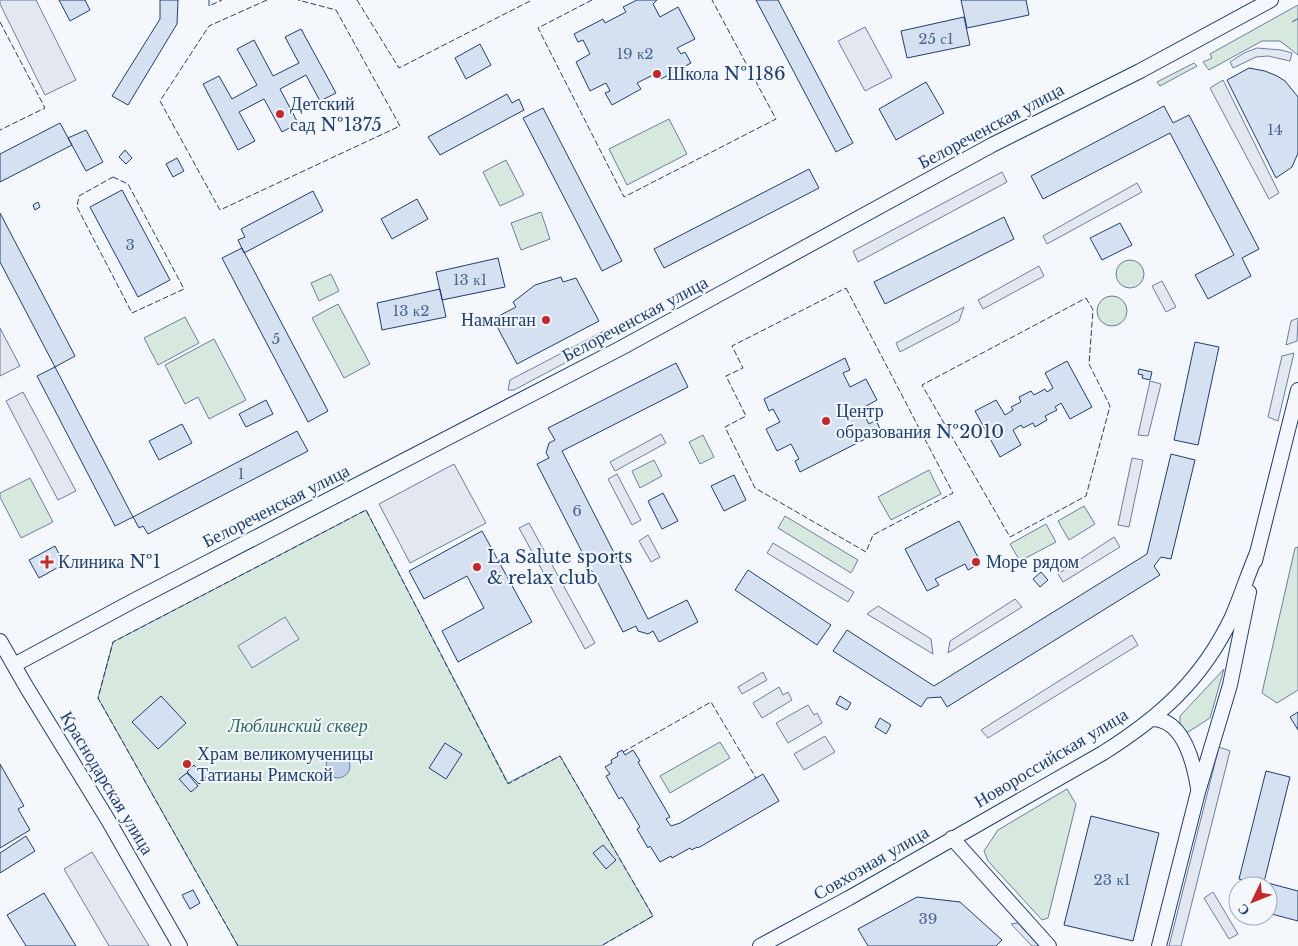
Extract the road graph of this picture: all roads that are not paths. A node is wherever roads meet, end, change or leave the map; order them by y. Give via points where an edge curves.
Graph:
1 (1271, 0) edge
2 (1298, 390) edge
3 (1257, 553) junction
4 (0, 641) edge
5 (14, 665) junction
6 (1153, 718) junction
7 (1198, 792) junction
8 (952, 838) junction
9 (180, 946) edge
10 (760, 946) edge
11 (1049, 946) edge
12 (1159, 946) edge

1 - 5 street, Белореченская улица via 1140,71 992,145 621,348
2 - 3 street, Новороссийская улица
3 - 6 street, Новороссийская улица via 1233,615 1210,657 1174,700
3 - 7 street, Новороссийская улица via 1230,685
4 - 5 street, Краснодарская улица
5 - 9 street, Краснодарская улица
6 - 7 street via 1166,722 1183,741 1192,759
6 - 8 street, Новороссийская улица via 1103,753
7 - 12 street, Новороссийская улица
8 - 10 street, Совхозная улица
8 - 11 street, Совхозная улица

